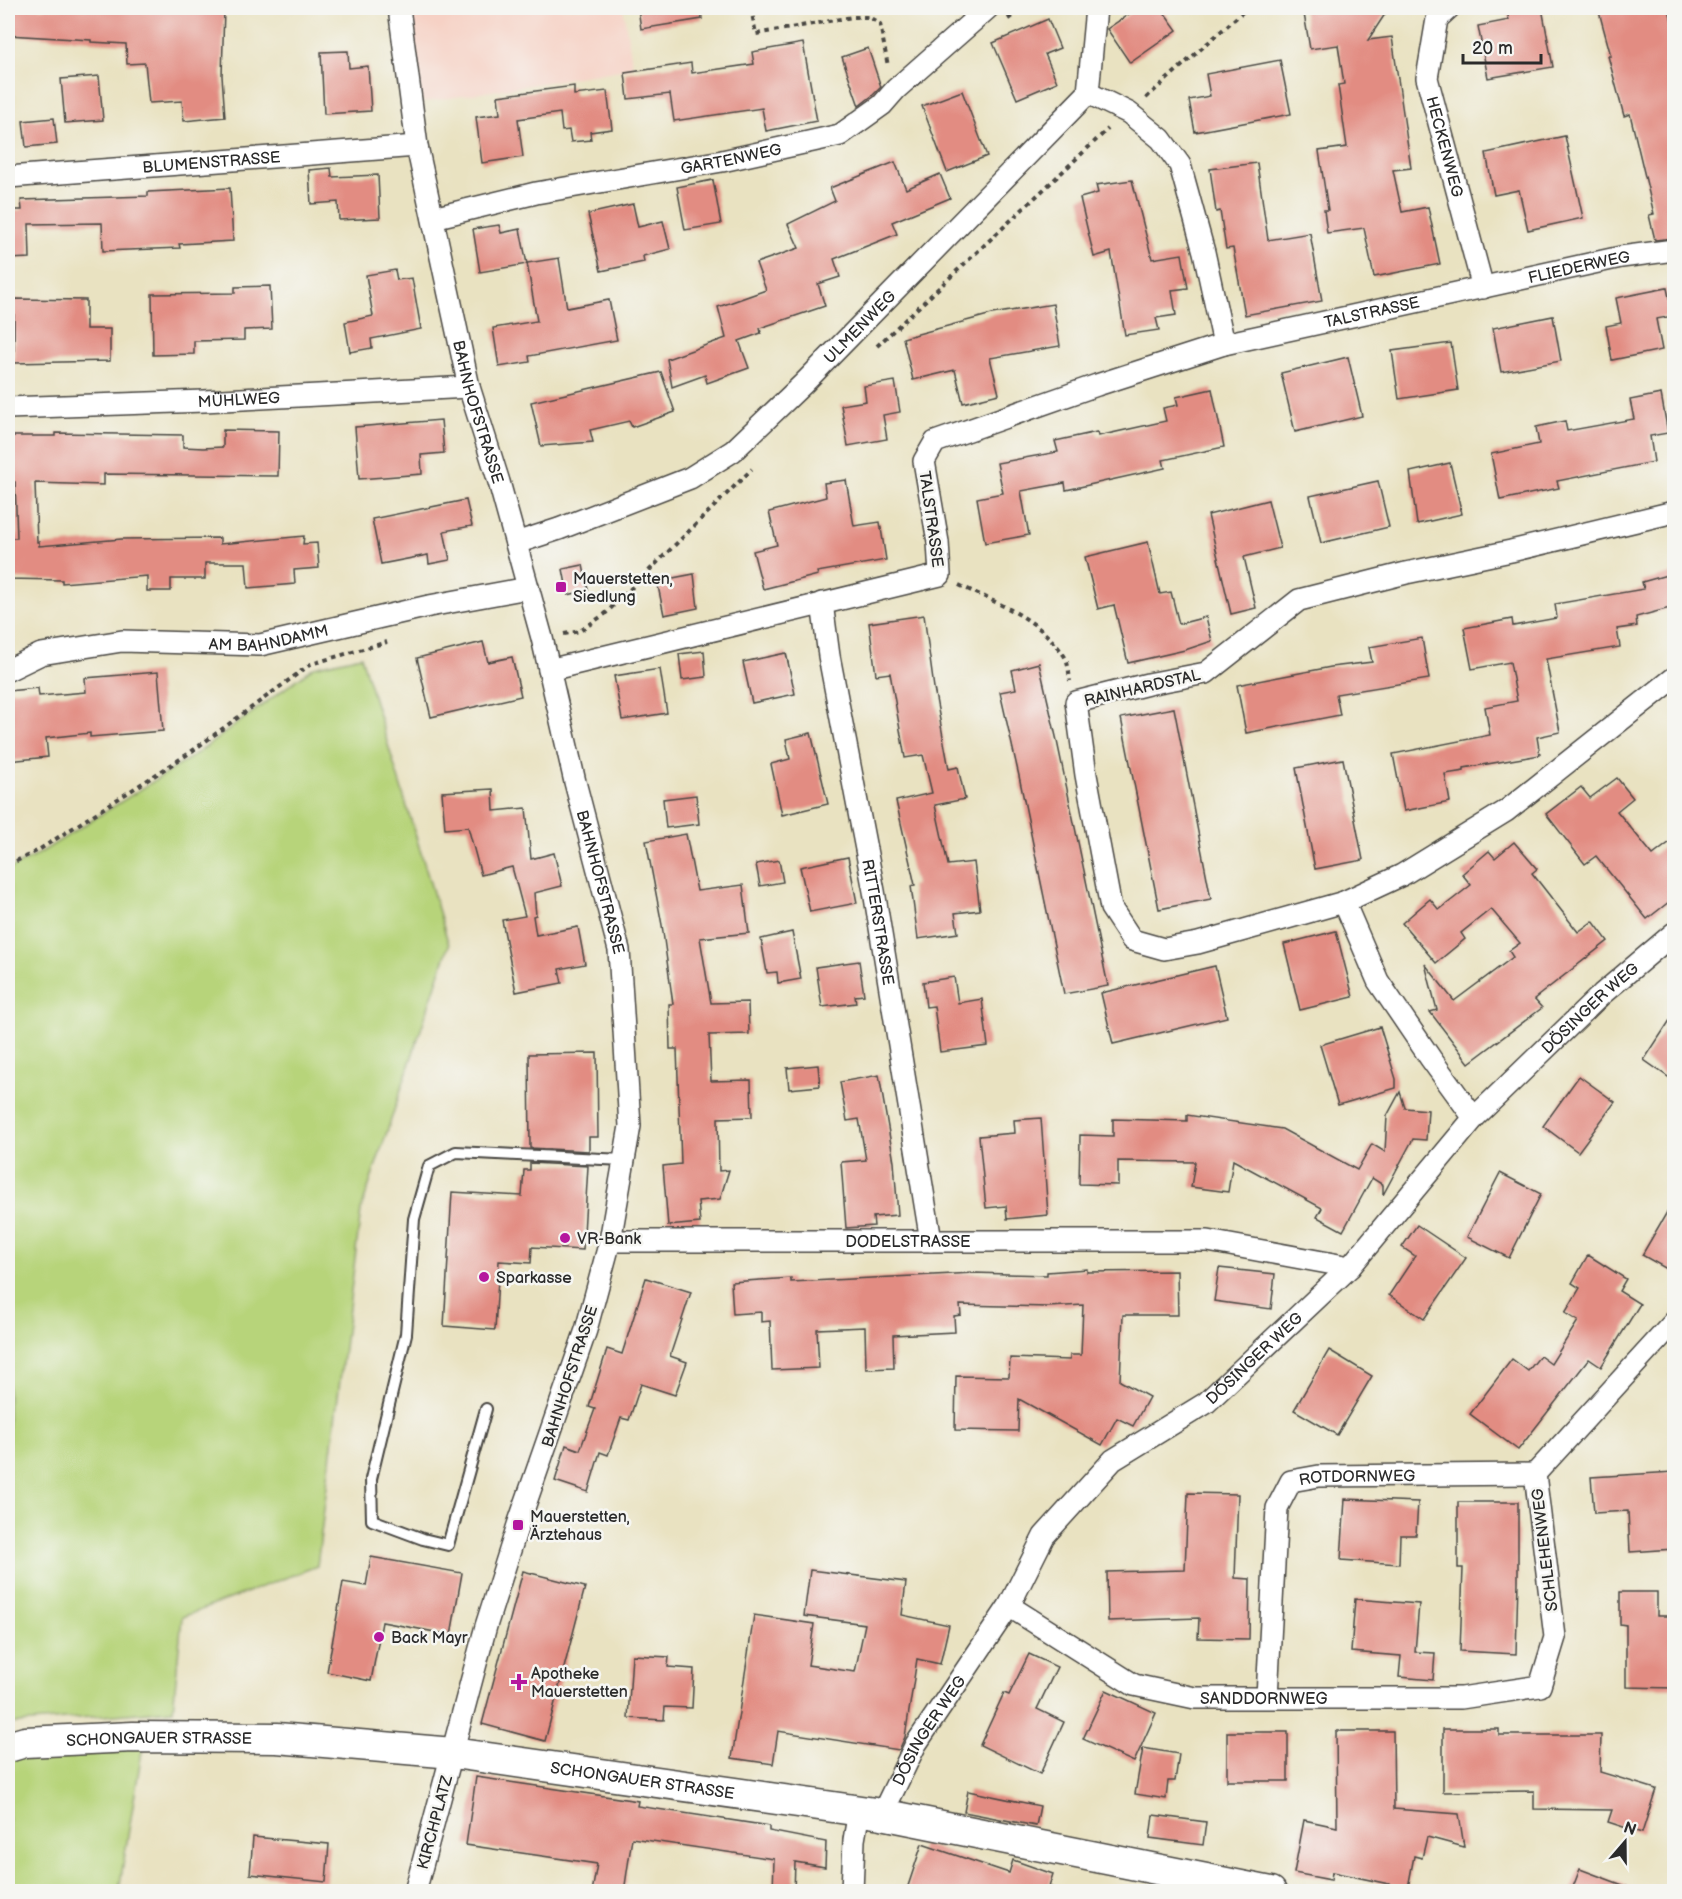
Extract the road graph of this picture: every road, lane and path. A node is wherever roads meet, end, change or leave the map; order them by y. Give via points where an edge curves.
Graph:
1 (399, 8) edge
2 (751, 8) edge
3 (989, 8) edge
4 (1096, 8) edge
5 (1247, 8) edge
6 (1449, 8) edge
7 (896, 89) junction
8 (1088, 93) junction
9 (1129, 113) junction
10 (417, 146) junction
11 (8, 177) edge
12 (433, 218) junction
13 (1674, 249) edge
14 (1483, 288) junction
15 (1224, 344) junction
16 (873, 350) dead end
17 (469, 387) junction
18 (8, 408) edge
19 (758, 463) dead end
20 (1674, 512) edge
21 (516, 543) junction
22 (940, 575) junction
23 (528, 588) junction
24 (822, 603) junction
25 (542, 638) junction
26 (311, 664) dead end
27 (8, 670) edge
28 (549, 670) junction
29 (1674, 678) edge
30 (1076, 702) junction
31 (8, 865) edge
32 (1344, 902) junction
33 (1674, 933) edge
34 (1474, 1118) junction
35 (624, 1160) junction
36 (610, 1241) junction
37 (931, 1241) junction
38 (1350, 1267) junction
39 (1674, 1322) edge
40 (486, 1409) dead end
41 (1535, 1474) junction
42 (1009, 1606) junction
43 (1540, 1686) joint
44 (1266, 1697) junction
45 (8, 1747) edge
46 (453, 1753) junction
47 (870, 1813) junction
48 (416, 1892) edge
49 (852, 1892) edge
50 (1271, 1892) edge

1 - 10 street, BAHNHOFSTRASSE
2 - 7 path via 756,34 869,17 880,24
3 - 7 street, GARTENWEG
4 - 8 street
5 - 9 path
6 - 14 street, HECKENWEG via 1437,19 1427,78
7 - 12 street, GARTENWEG via 882,105 840,135
8 - 9 street
8 - 21 street, ULMENWEG via 733,452 690,478
9 - 15 street via 1161,139 1180,165
9 - 16 path via 1098,137
10 - 11 street, BLUMENSTRASSE
10 - 12 street, BAHNHOFSTRASSE
12 - 17 street, BAHNHOFSTRASSE
13 - 14 street, FLIEDERWEG
14 - 15 street, TALSTRASSE
15 - 22 street, TALSTRASSE via 935,442 924,461
17 - 18 street, MÜHLWEG
17 - 21 street, BAHNHOFSTRASSE
19 - 25 path via 605,614 580,631
20 - 30 street, RAINHARDSTAL via 1299,600 1206,673
21 - 23 street, BAHNHOFSTRASSE
22 - 24 street, TALSTRASSE
22 - 30 path via 1033,622 1064,655
23 - 25 street, BAHNHOFSTRASSE
23 - 27 street, AM BAHNDAMM via 260,645 122,640 41,654
24 - 28 street, TALSTRASSE
24 - 37 street, RITTERSTRASSE
25 - 28 street, BAHNHOFSTRASSE
26 - 31 path via 188,754 37,851
28 - 35 street, BAHNHOFSTRASSE via 619,950 630,1126
29 - 32 street, RAINHARDSTAL via 1506,811 1402,875
30 - 32 street, RAINHARDSTAL via 1111,908 1132,940 1164,949 1198,943
32 - 34 street via 1378,981
33 - 34 street, DÖSINGER WEG via 1602,994
34 - 38 street, DÖSINGER WEG
35 - 36 street, BAHNHOFSTRASSE
35 - 40 lane via 456,1152 429,1166 414,1219 406,1334 371,1479 372,1520 448,1545
36 - 37 street, DODELSTRASSE
36 - 46 street, BAHNHOFSTRASSE via 586,1330 486,1626
37 - 38 street, DODELSTRASSE via 1208,1241
38 - 42 street, DÖSINGER WEG via 1206,1403 1113,1460 1044,1536
39 - 41 street, SCHLEHENWEG
41 - 43 street, SCHLEHENWEG via 1555,1637
41 - 44 street, ROTDORNWEG via 1319,1476 1291,1481 1277,1508
42 - 44 street, SANDDORNWEG via 1134,1685 1195,1698
42 - 47 street, DÖSINGER WEG
43 - 44 street, SANDDORNWEG via 1461,1698
45 - 46 main road, SCHONGAUER STRASSE via 25,1742 133,1737 277,1738
46 - 47 main road, SCHONGAUER STRASSE
46 - 48 street, KIRCHPLATZ
47 - 49 street, DÖSINGER WEG via 854,1840
47 - 50 main road, SCHONGAUER STRASSE

